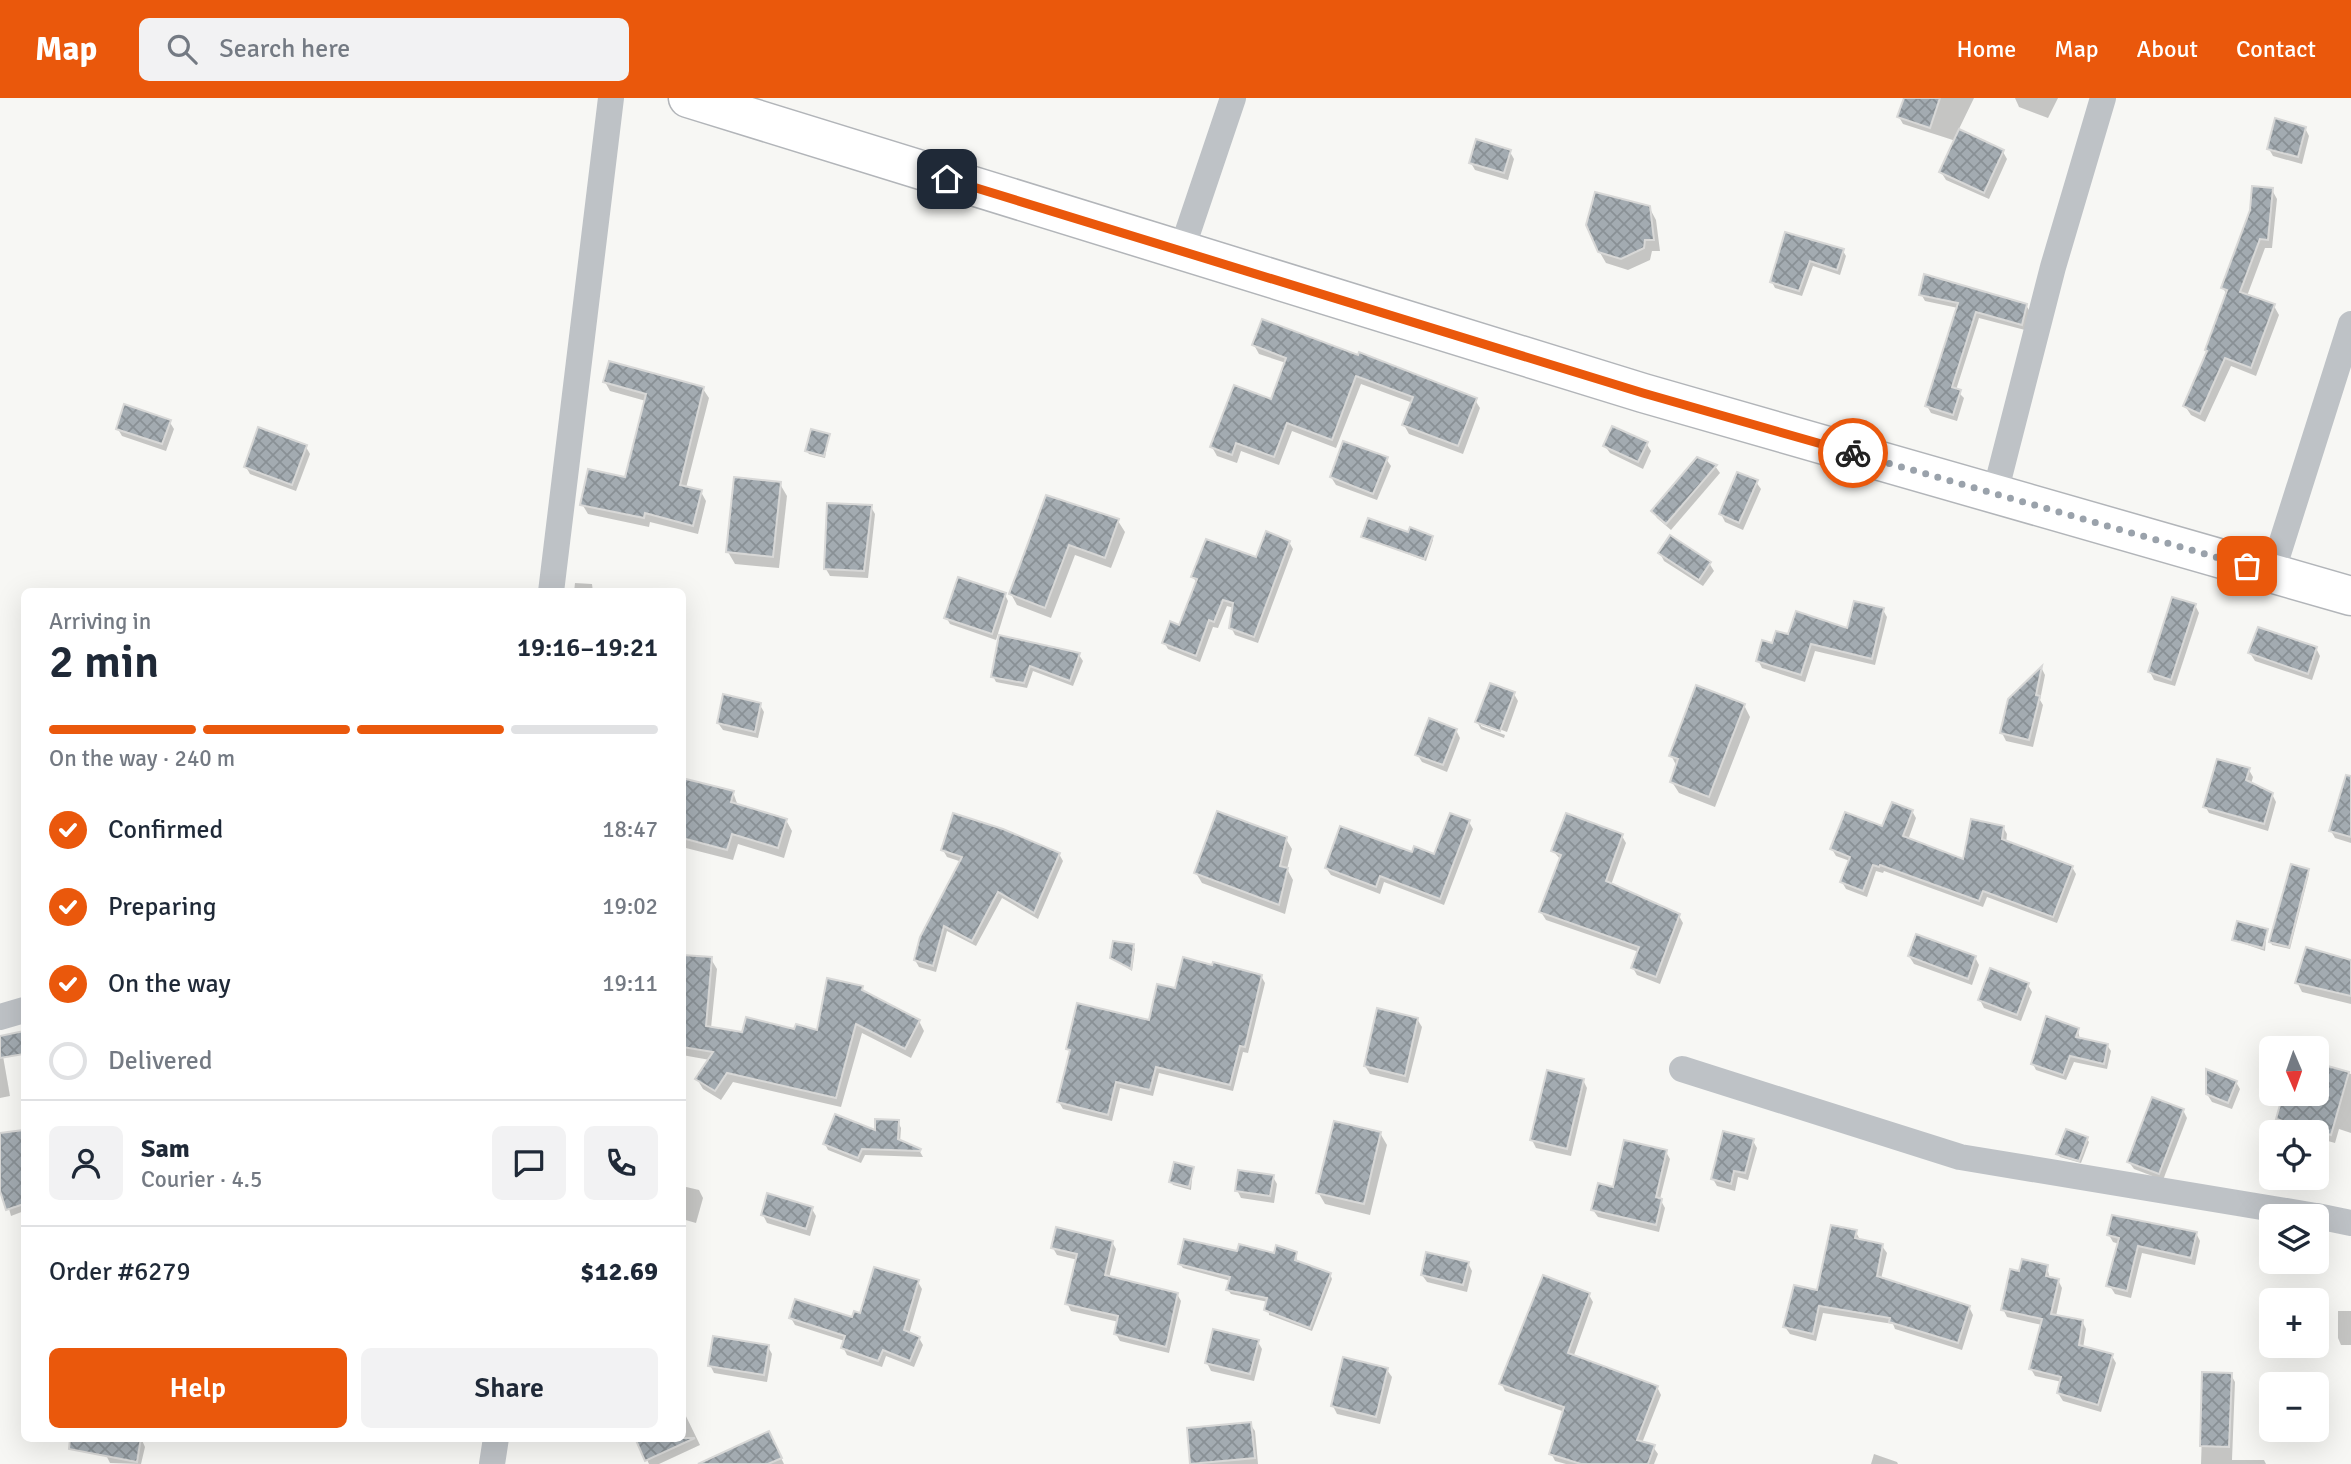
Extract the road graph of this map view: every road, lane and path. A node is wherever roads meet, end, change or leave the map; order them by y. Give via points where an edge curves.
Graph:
1 (611, 98) edge
2 (688, 98) edge
3 (1233, 98) edge
4 (2103, 98) edge
5 (1181, 252) junction
6 (2351, 324) edge
7 (1995, 493) junction
8 (2272, 573) junction
9 (551, 588) edge
10 (2351, 596) edge
11 (21, 1011) edge
12 (0, 1017) edge
13 (1682, 1069) dead end
14 (2259, 1206) edge
15 (2329, 1218) edge
16 (2351, 1223) edge
17 (495, 1442) edge
18 (492, 1464) edge

1 - 9 street
2 - 5 highway
3 - 5 street
4 - 7 street via 2068,210
5 - 7 highway via 1643,393
6 - 8 street
7 - 8 highway
8 - 10 highway
11 - 12 street
13 - 14 street via 1961,1157
15 - 16 street
17 - 18 street

